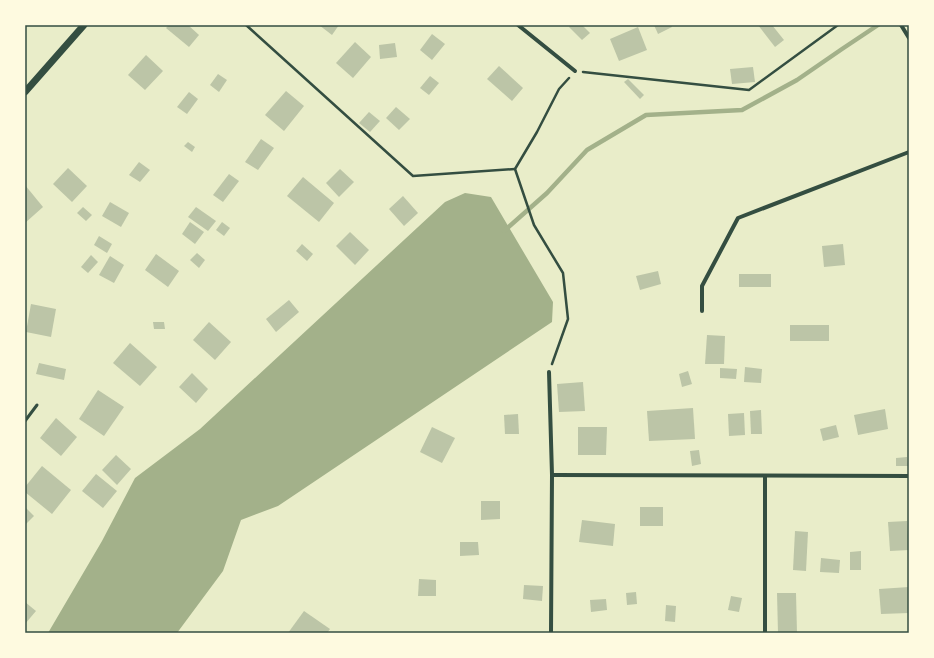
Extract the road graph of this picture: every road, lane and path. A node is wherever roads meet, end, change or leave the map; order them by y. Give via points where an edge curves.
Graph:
1 (84, 25) edge
2 (246, 25) edge
3 (518, 25) edge
4 (838, 25) edge
5 (901, 25) edge
6 (909, 38) edge
7 (575, 71) junction
8 (25, 92) edge
9 (909, 152) edge
10 (515, 169) junction
11 (702, 311) dead end
12 (549, 372) joint
13 (37, 405) dead end
14 (25, 421) edge
15 (552, 475) junction
16 (765, 476) junction
17 (909, 476) edge
18 (551, 633) edge
19 (765, 633) edge

1 - 8 street
2 - 10 path via 413,176
3 - 7 street
4 - 7 path via 749,90
5 - 6 street
7 - 10 path via 559,89
9 - 11 street via 738,218 702,286
10 - 12 path via 534,225 564,273 568,319
12 - 15 street
13 - 14 lane
15 - 16 street
15 - 18 street
16 - 17 street
16 - 19 street

